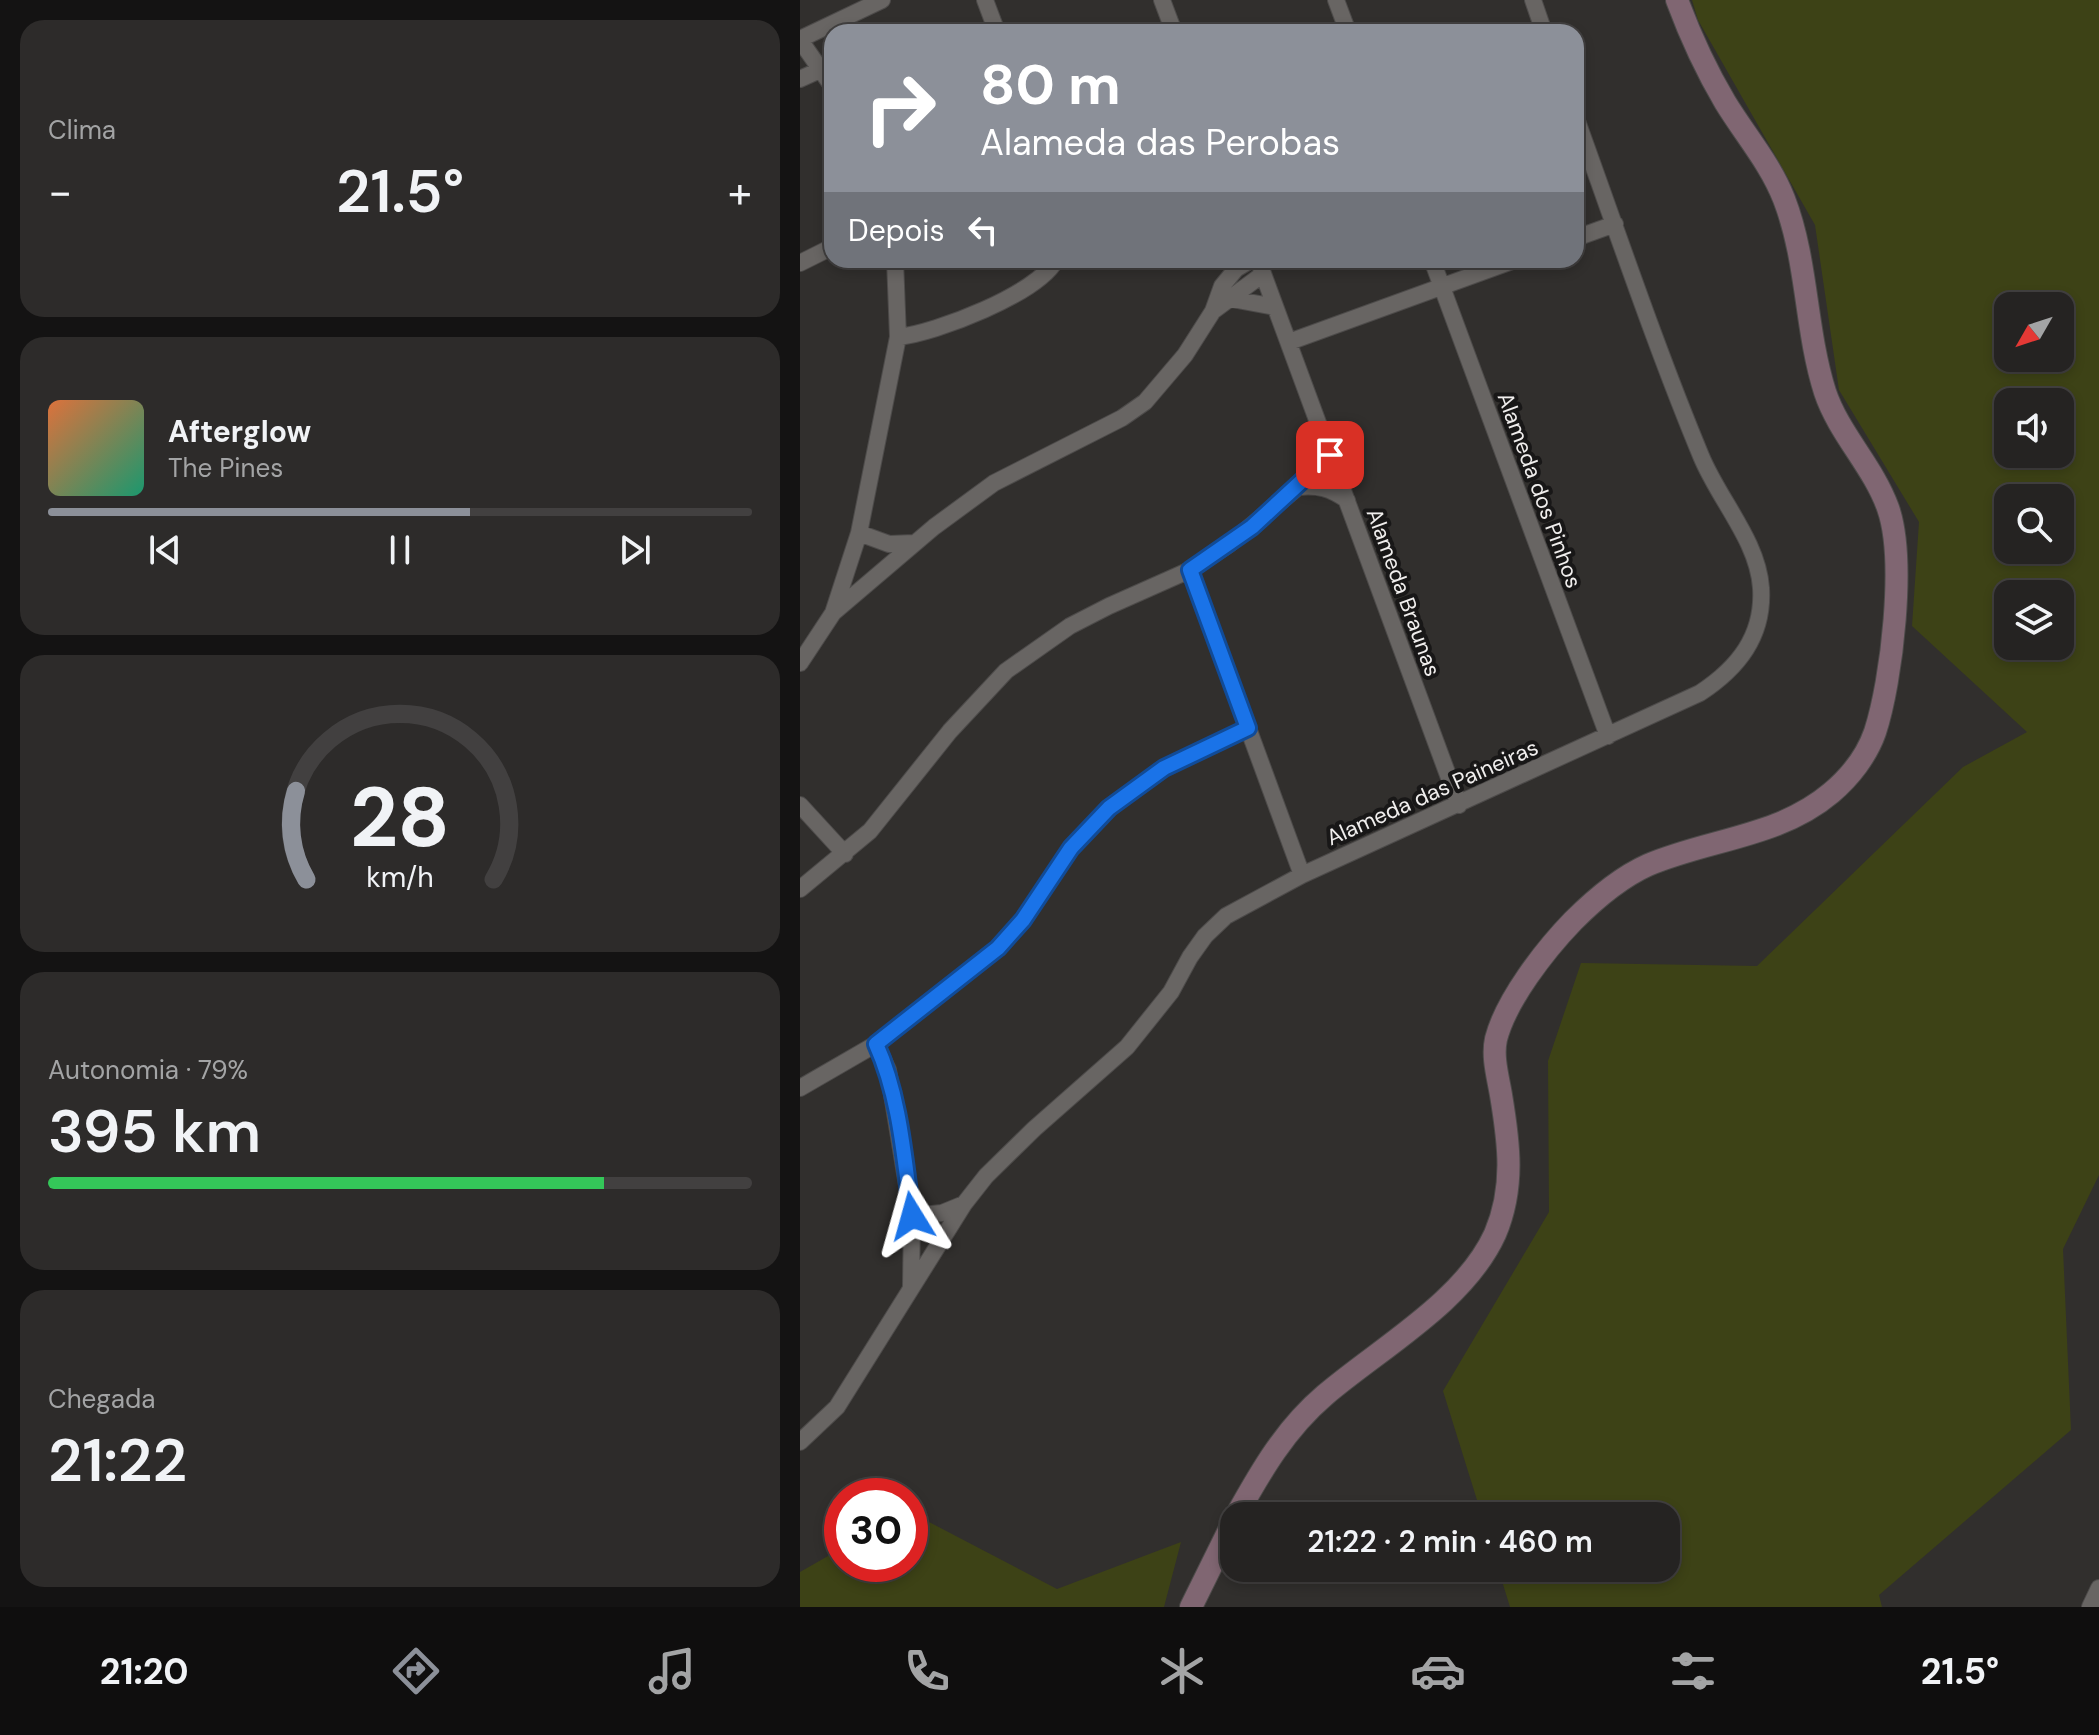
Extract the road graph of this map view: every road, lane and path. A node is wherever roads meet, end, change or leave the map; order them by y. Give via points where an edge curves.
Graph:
1 (882, 0) edge
2 (985, 0) edge
3 (1162, 0) edge
4 (1336, 0) edge
5 (1533, 0) edge
6 (1677, 0) edge
7 (832, 24) edge
8 (994, 24) edge
9 (1171, 24) edge
10 (1345, 24) edge
11 (1541, 24) edge
12 (824, 28) edge
13 (800, 39) edge
14 (822, 69) junction
15 (824, 72) edge
16 (800, 79) edge
17 (1584, 140) edge
18 (1615, 224) junction
19 (1584, 235) edge
20 (824, 251) edge
21 (800, 263) edge
22 (895, 268) edge
23 (1052, 268) edge
24 (1226, 268) edge
25 (1238, 268) edge
26 (1259, 268) edge
27 (1260, 268) edge
28 (1435, 268) edge
29 (1492, 268) edge
30 (1441, 286) junction
31 (1227, 293) junction
32 (1275, 307) junction
33 (898, 337) junction
34 (1289, 342) junction
35 (1330, 455) junction
36 (1298, 487) junction
37 (1347, 500) junction
38 (859, 533) junction
39 (914, 543) junction
40 (851, 562) junction
41 (885, 569) junction
42 (1190, 570) junction
43 (833, 613) junction
44 (800, 663) edge
45 (1248, 728) junction
46 (1608, 736) junction
47 (800, 805) edge
48 (1459, 805) junction
49 (845, 854) junction
50 (1302, 875) junction
51 (800, 889) edge
52 (876, 1044) junction
53 (800, 1088) edge
54 (964, 1204) junction
55 (912, 1216) junction
56 (912, 1245) junction
57 (935, 1250) junction
58 (911, 1288) junction
59 (800, 1442) edge
60 (1244, 1502) edge
61 (1220, 1548) edge
62 (2099, 1588) edge
63 (1191, 1607) edge
64 (2090, 1607) edge

1 - 7 street
2 - 8 street
3 - 9 street
4 - 10 street
5 - 11 street
6 - 60 street via 1709,73 1777,181 1798,242 1826,396 1891,515 1894,627 1874,733 1851,772 1808,809 1777,825 1651,864 1621,880 1568,926 1508,1009 1495,1042 1510,1169 1495,1234 1458,1285 1292,1427
12 - 13 street
13 - 14 street
14 - 15 street
14 - 16 street
17 - 18 street, Alameda das Paineiras
18 - 19 street
18 - 46 street, Alameda das Paineiras via 1684,415 1709,477 1748,540 1761,589 1756,631 1733,668 1700,693
20 - 21 street
22 - 33 street
23 - 33 street via 997,303 928,332
24 - 31 street
25 - 31 street
26 - 31 street
27 - 32 street, Alameda Braunas
28 - 30 street, Alameda dos Pinhos
29 - 30 street
30 - 34 street
30 - 46 street, Alameda dos Pinhos
31 - 32 street
31 - 39 street via 1145,402 994,483
32 - 34 street, Alameda Braunas
33 - 38 street
34 - 35 street, Alameda Braunas
35 - 36 street
35 - 37 street, Alameda Braunas
36 - 37 street via 1323,487
36 - 42 street
37 - 48 street, Alameda Braunas
38 - 39 street via 889,544
38 - 40 street
39 - 41 street
40 - 41 street via 864,570
40 - 43 street
41 - 43 street
42 - 45 street
42 - 49 street via 1070,626 1006,671
43 - 44 street
45 - 50 street
45 - 52 street via 1164,768 1109,808 1071,848 998,948
46 - 48 street, Alameda das Paineiras
47 - 49 street
48 - 50 street, Alameda das Paineiras
49 - 51 street
50 - 54 street, Alameda das Paineiras via 1226,916 1205,936 1171,992 1127,1047 1034,1129
52 - 53 street
52 - 55 street via 891,1082
54 - 55 street
54 - 57 street, Alameda das Paineiras
55 - 56 street
56 - 57 street
56 - 58 street
57 - 58 street, Alameda das Paineiras
58 - 59 street, Alameda das Paineiras via 837,1407
61 - 63 street
62 - 64 street

